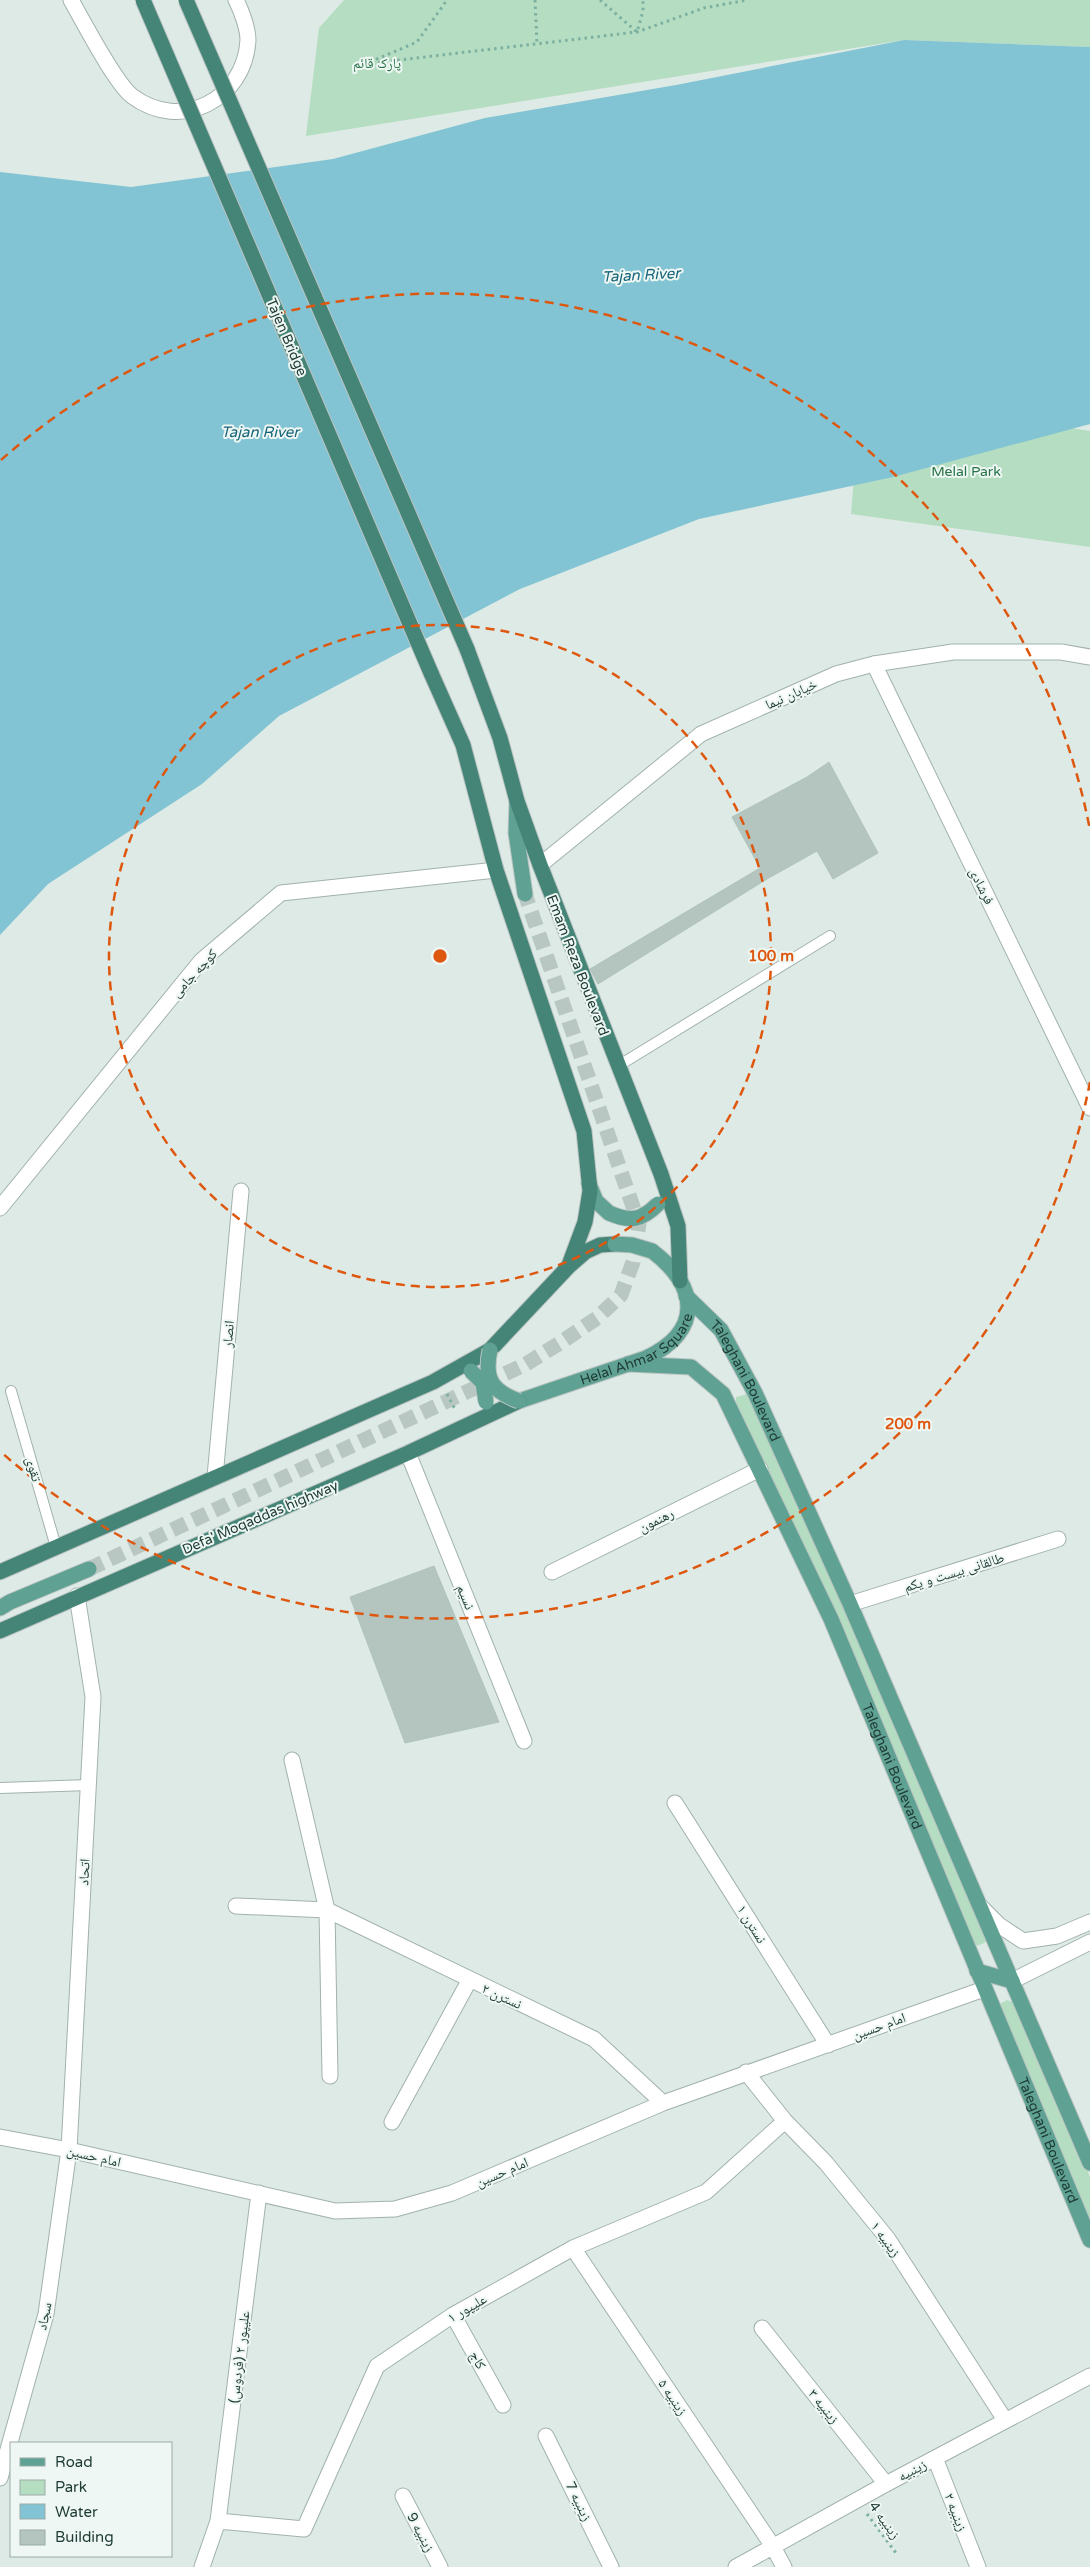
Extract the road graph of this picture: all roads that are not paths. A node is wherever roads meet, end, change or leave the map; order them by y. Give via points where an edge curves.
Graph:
1 (72, 0) edge
2 (143, 0) edge
3 (186, 0) edge
4 (236, 0) edge
5 (1090, 657) edge
6 (874, 664) junction
7 (517, 801) junction
8 (540, 865) junction
9 (496, 870) junction
10 (525, 894) tunnel mouth
11 (830, 936) dead end
12 (618, 1066) junction
13 (1090, 1108) edge
14 (659, 1172) junction
15 (590, 1184) junction
16 (240, 1191) dead end
17 (0, 1208) edge
18 (615, 1244) joint
19 (569, 1266) junction
20 (680, 1281) junction
21 (686, 1296) junction
22 (490, 1350) junction
23 (628, 1364) junction
24 (442, 1376) junction
25 (11, 1391) dead end
26 (518, 1401) junction
27 (468, 1424) junction
28 (408, 1453) junction
29 (760, 1469) junction
30 (215, 1477) junction
31 (1058, 1539) dead end
32 (56, 1547) junction
33 (89, 1569) tunnel mouth
34 (0, 1572) edge
35 (552, 1572) dead end
36 (77, 1596) junction
37 (850, 1604) junction
38 (0, 1608) edge
39 (0, 1631) edge
40 (524, 1741) dead end
41 (292, 1760) dead end
42 (89, 1785) junction
43 (0, 1788) edge
44 (675, 1803) dead end
45 (236, 1906) dead end
46 (980, 1906) junction
47 (327, 1910) junction
48 (1090, 1922) edge
49 (1090, 1942) edge
50 (977, 1971) junction
51 (469, 1980) junction
52 (1012, 1981) junction
53 (984, 1989) junction
54 (828, 2045) junction
55 (746, 2072) junction
56 (330, 2076) dead end
57 (663, 2103) junction
58 (785, 2121) junction
59 (392, 2122) dead end
60 (0, 2137) edge
61 (70, 2150) junction
62 (1090, 2163) edge
63 (259, 2194) junction
64 (1090, 2240) edge
65 (573, 2248) junction
66 (453, 2315) junction
67 (762, 2328) dead end
68 (1090, 2376) edge
69 (503, 2405) dead end
70 (1005, 2420) junction
71 (546, 2436) dead end
72 (10, 2442) edge
73 (10, 2442) edge
74 (935, 2458) junction
75 (0, 2478) edge
76 (886, 2484) junction
77 (403, 2496) dead end
78 (218, 2521) junction
79 (772, 2545) junction
80 (202, 2567) edge
81 (440, 2567) edge
82 (611, 2567) edge
83 (736, 2567) edge
84 (784, 2567) edge
85 (978, 2567) edge

1 - 4 street via 112,70 132,96 161,110 193,110 222,96 242,70 248,39
2 - 9 highway, Tajen Bridge, bridge via 463,745
3 - 7 highway, Emam Reza Boulevard, bridge via 467,649 500,738
5 - 6 street, خیابان نیما via 1061,652 953,652
6 - 8 street, خیابان نیما via 836,674 701,734
6 - 13 street, فرشادی
7 - 8 highway, Emam Reza Boulevard
7 - 10 main road via 516,833
8 - 12 highway, Emam Reza Boulevard
9 - 15 highway via 584,1131
9 - 17 street, کوچه جامی via 281,893 201,961
11 - 12 lane
12 - 14 highway, Emam Reza Boulevard
14 - 15 main road, bridge via 658,1204 647,1215 626,1220 609,1213 596,1201
14 - 20 highway, Emam Reza Boulevard via 678,1226
15 - 19 highway via 585,1222
16 - 30 street, انصار
18 - 19 highway, Helal Ahmar Square via 592,1248
18 - 20 main road, Helal Ahmar Square, bridge via 652,1251
19 - 22 highway, Helal Ahmar Square
20 - 21 main road, Helal Ahmar Square
21 - 23 main road, Helal Ahmar Square via 688,1318 674,1340 661,1350
21 - 37 main road, Taleghani Boulevard via 721,1330 746,1374
22 - 24 highway
22 - 26 main road, bridge via 487,1363 491,1382 504,1396
23 - 26 main road, Helal Ahmar Square
23 - 29 main road, Taleghani Boulevard via 691,1367 723,1394
24 - 27 main road, bridge via 471,1371 483,1383 486,1402 482,1412
24 - 30 highway
25 - 32 lane, تقوی
26 - 27 highway, Defa' Moqaddas highway
27 - 28 highway, Defa' Moqaddas highway
28 - 36 highway, Defa' Moqaddas highway
28 - 40 street, نسیم
29 - 35 street, رهنمون
29 - 50 main road, Taleghani Boulevard via 831,1619
30 - 32 highway
31 - 37 street, طالقانی بیست و یکم
32 - 34 highway
33 - 38 main road
36 - 39 highway, Defa' Moqaddas highway
36 - 42 street, اتحاد via 94,1696
37 - 46 main road, Taleghani Boulevard
41 - 47 street
42 - 43 lane
42 - 61 street, اتحاد
44 - 54 street, نسترن ۱
45 - 47 street
46 - 48 street via 999,1925 1023,1941 1058,1936
46 - 52 main road, Taleghani Boulevard
47 - 51 street, نسترن ۲
47 - 56 street
49 - 52 street
50 - 52 main road
50 - 53 main road, Taleghani Boulevard
51 - 57 street, نسترن ۲ via 594,2039
51 - 59 street
52 - 62 main road, Taleghani Boulevard
53 - 54 street, امام حسین
53 - 64 main road, Taleghani Boulevard
54 - 55 street, امام حسین
55 - 57 street, امام حسین
55 - 58 street, زینبیه ۱
57 - 63 street, امام حسین via 452,2193 395,2209 335,2211
58 - 65 street, علیپور ۱ via 706,2192
58 - 70 street, زینبیه ۱ via 826,2163 888,2240
60 - 61 street, امام حسین
61 - 63 street, امام حسین
61 - 73 street, سجاد via 46,2314
63 - 78 street, علیپور ۲ (فردوس)
65 - 66 street, علیپور ۱
65 - 79 street, زینبیه ۵
66 - 69 street, کاج
66 - 78 street, علیپور ۱ via 377,2366 304,2529
67 - 76 street, زینبیه ۳
68 - 70 street, زینبیه
70 - 74 street, زینبیه
71 - 82 street, زینبیه 7
72 - 75 street, سجاد
74 - 76 street, زینبیه
74 - 85 street, زینبیه ۲
76 - 79 street, زینبیه
77 - 81 street, زینبیه 9
78 - 80 street, علیپور ۲ (فردوس)
79 - 83 street, زینبیه
79 - 84 street, زینبیه ۵

